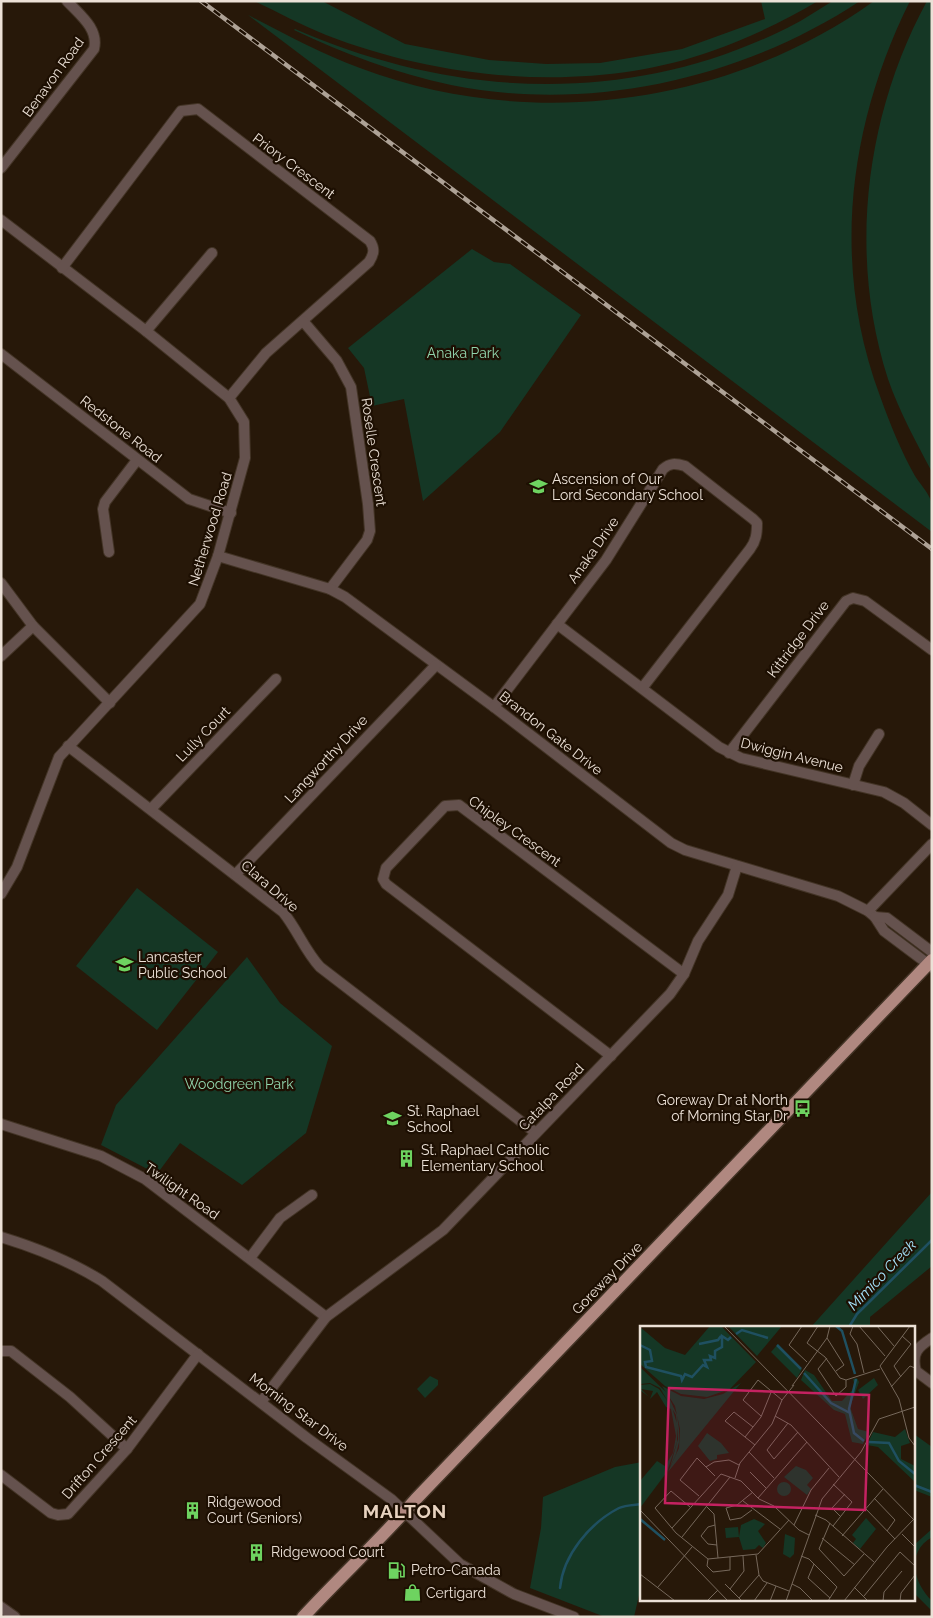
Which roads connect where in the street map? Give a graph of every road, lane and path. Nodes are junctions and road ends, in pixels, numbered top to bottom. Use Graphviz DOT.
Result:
graph roads {
  1 [pos="68,1"];
  2 [pos="1,168"];
  3 [pos="1,220"];
  4 [pos="212,253"];
  5 [pos="62,268"];
  6 [pos="303,321"];
  7 [pos="146,331"];
  8 [pos="1,354"];
  9 [pos="229,398"];
  10 [pos="137,460"];
  11 [pos="231,513"];
  12 [pos="109,552"];
  13 [pos="218,556"];
  14 [pos="1,584"];
  15 [pos="330,589"];
  16 [pos="557,624"];
  17 [pos="34,626"];
  18 [pos="932,650"];
  19 [pos="1,656"];
  20 [pos="436,665"];
  21 [pos="276,679"];
  22 [pos="643,687"];
  23 [pos="110,703"];
  24 [pos="494,706"];
  25 [pos="879,734"];
  26 [pos="68,746"];
  27 [pos="729,752"];
  28 [pos="853,785"];
  29 [pos="151,809"];
  30 [pos="932,825"];
  31 [pos="932,844"];
  32 [pos="737,866"];
  33 [pos="236,874"];
  34 [pos="1,894"];
  35 [pos="872,914"];
  36 [pos="931,961"];
  37 [pos="684,974"];
  38 [pos="611,1056"];
  39 [pos="1,1124"];
  40 [pos="536,1133"];
  41 [pos="312,1195"];
  42 [pos="1,1237"];
  43 [pos="250,1258"];
  44 [pos="326,1317"];
  45 [pos="932,1338"];
  46 [pos="1,1351"];
  47 [pos="916,1351"];
  48 [pos="198,1354"];
  49 [pos="916,1371"];
  50 [pos="932,1383"];
  51 [pos="261,1402"];
  52 [pos="127,1449"];
  53 [pos="1,1475"];
  54 [pos="405,1511"];
  55 [pos="1,1606"];
  56 [pos="15,1617"];
  57 [pos="303,1617"];
  58 [pos="574,1617"];
  1 -- 2 [label="street, Benavon Road"];
  3 -- 5 [label="street, Netherwood Road"];
  4 -- 7 [label="street"];
  5 -- 6 [label="street, Priory Crescent"];
  5 -- 7 [label="street, Netherwood Road"];
  6 -- 9 [label="street, Priory Crescent"];
  6 -- 15 [label="street, Roselle Crescent"];
  7 -- 9 [label="street, Netherwood Road"];
  8 -- 10 [label="street, Redstone Road"];
  9 -- 11 [label="street, Netherwood Road"];
  10 -- 11 [label="street, Redstone Road"];
  10 -- 12 [label="street"];
  11 -- 13 [label="street, Netherwood Road"];
  13 -- 15 [label="street, Brandon Gate Drive"];
  13 -- 23 [label="street, Netherwood Road"];
  14 -- 17 [label="street"];
  15 -- 20 [label="street, Brandon Gate Drive"];
  16 -- 22 [label="street, Dwiggin Avenue"];
  16 -- 22 [label="street, Anaka Drive"];
  16 -- 24 [label="street, Anaka Drive"];
  17 -- 19 [label="street"];
  17 -- 23 [label="street"];
  18 -- 27 [label="street, Kittridge Drive"];
  20 -- 24 [label="street, Brandon Gate Drive"];
  20 -- 33 [label="street, Langworthy Drive"];
  21 -- 29 [label="street, Lully Court"];
  22 -- 27 [label="street, Dwiggin Avenue"];
  23 -- 26 [label="street, Netherwood Road"];
  24 -- 32 [label="street, Brandon Gate Drive"];
  25 -- 28 [label="street"];
  26 -- 29 [label="street, Clara Drive"];
  26 -- 34 [label="street, Netherwood Road"];
  27 -- 28 [label="street, Dwiggin Avenue"];
  28 -- 30 [label="street, Dwiggin Avenue"];
  29 -- 33 [label="street, Clara Drive"];
  31 -- 35 [label="street"];
  32 -- 35 [label="street, Brandon Gate Drive"];
  32 -- 37 [label="street, Catalpa Road"];
  33 -- 40 [label="street, Clara Drive"];
  35 -- 36 [label="street, Brandon Gate Drive"];
  36 -- 54 [label="main road, Goreway Drive"];
  37 -- 38 [label="street, Catalpa Road"];
  37 -- 38 [label="street, Chipley Crescent"];
  38 -- 40 [label="street, Catalpa Road"];
  39 -- 43 [label="street, Twilight Road"];
  40 -- 44 [label="street, Catalpa Road"];
  41 -- 43 [label="street"];
  42 -- 48 [label="street, Morning Star Drive"];
  43 -- 44 [label="street, Twilight Road"];
  44 -- 51 [label="street, Catalpa Road"];
  45 -- 47 [label="street"];
  46 -- 52 [label="street"];
  48 -- 51 [label="street, Morning Star Drive"];
  48 -- 52 [label="street, Drifton Crescent"];
  49 -- 50 [label="street"];
  51 -- 54 [label="street, Morning Star Drive"];
  52 -- 53 [label="street, Drifton Crescent"];
  54 -- 57 [label="main road, Goreway Drive"];
  54 -- 58 [label="street, Morning Star Drive"];
  55 -- 56 [label="street"];
}
